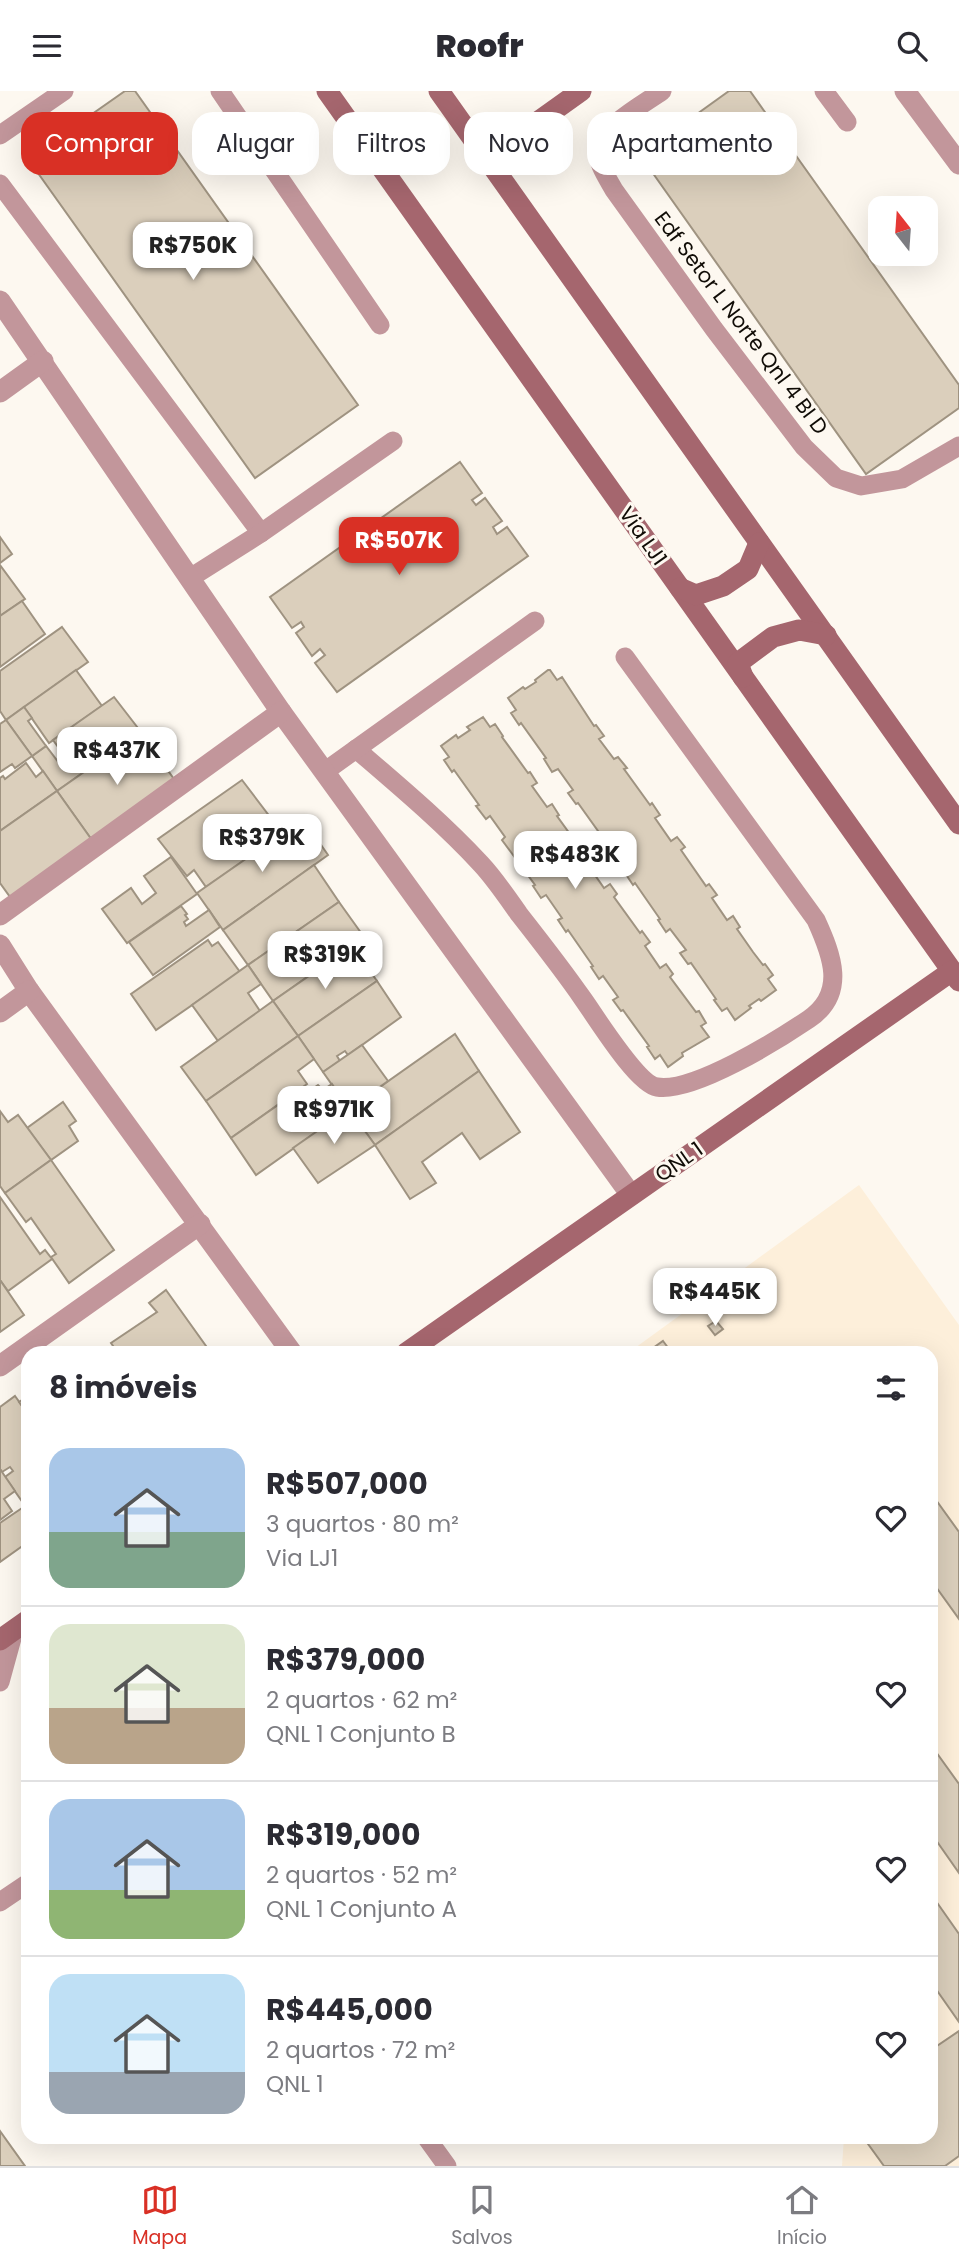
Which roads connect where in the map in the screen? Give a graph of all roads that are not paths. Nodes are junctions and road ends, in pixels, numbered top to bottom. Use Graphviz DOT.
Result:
graph roads {
  1 [pos="64,91"];
  2 [pos="219,91"];
  3 [pos="327,91"];
  4 [pos="439,91"];
  5 [pos="581,91"];
  6 [pos="662,91"];
  7 [pos="824,91"];
  8 [pos="905,91"];
  9 [pos="552,112"];
  10 [pos="847,122"];
  11 [pos="464,126"];
  12 [pos="0,135"];
  13 [pos="959,164"];
  14 [pos="499,175"];
  15 [pos="0,184"];
  16 [pos="0,301"];
  17 [pos="380,325"];
  18 [pos="43,361"];
  19 [pos="0,392"];
  20 [pos="393,441"];
  21 [pos="959,446"];
  22 [pos="261,533"];
  23 [pos="759,543"];
  24 [pos="190,578"];
  25 [pos="680,587"];
  26 [pos="534,621"];
  27 [pos="826,635"];
  28 [pos="625,657"];
  29 [pos="743,677"];
  30 [pos="281,712"];
  31 [pos="356,749"];
  32 [pos="324,772"];
  33 [pos="959,824"];
  34 [pos="0,915"];
  35 [pos="0,945"];
  36 [pos="956,976"];
  37 [pos="29,991"];
  38 [pos="0,1012"];
  39 [pos="631,1195"];
  40 [pos="200,1224"];
  41 [pos="28,1346"];
  42 [pos="287,1346"];
  43 [pos="416,1346"];
  44 [pos="21,1351"];
  45 [pos="0,1366"];
  46 [pos="14,1631"];
  47 [pos="0,1682"];
  48 [pos="21,1888"];
  49 [pos="0,1902"];
  50 [pos="431,2144"];
  51 [pos="447,2166"];
  1 -- 12 [label="lane"];
  2 -- 17 [label="lane"];
  3 -- 25 [label="main road, Via LJ1"];
  4 -- 11 [label="main road"];
  5 -- 9 [label="main road"];
  6 -- 21 [label="lane, Edf Setor L Norte Qnl 4 BI D"];
  7 -- 10 [label="lane"];
  8 -- 13 [label="street"];
  14 -- 23 [label="main road"];
  15 -- 22 [label="lane"];
  16 -- 18 [label="street"];
  18 -- 19 [label="street"];
  18 -- 24 [label="street"];
  20 -- 22 [label="lane"];
  22 -- 24 [label="lane"];
  23 -- 25 [label="main road"];
  23 -- 27 [label="main road"];
  24 -- 30 [label="street"];
  25 -- 29 [label="main road, Via LJ1"];
  26 -- 31 [label="lane"];
  27 -- 29 [label="main road"];
  27 -- 33 [label="main road"];
  28 -- 31 [label="lane"];
  29 -- 36 [label="main road, Via LJ1"];
  30 -- 32 [label="street"];
  30 -- 34 [label="street"];
  31 -- 32 [label="lane"];
  32 -- 39 [label="street"];
  35 -- 37 [label="street"];
  36 -- 39 [label="main road, QNL 1"];
  37 -- 38 [label="street"];
  37 -- 40 [label="street"];
  39 -- 43 [label="main road, QNL 1"];
  40 -- 41 [label="street"];
  40 -- 42 [label="street"];
  44 -- 45 [label="street"];
  46 -- 47 [label="lane"];
  48 -- 49 [label="lane"];
  50 -- 51 [label="lane"];
}
